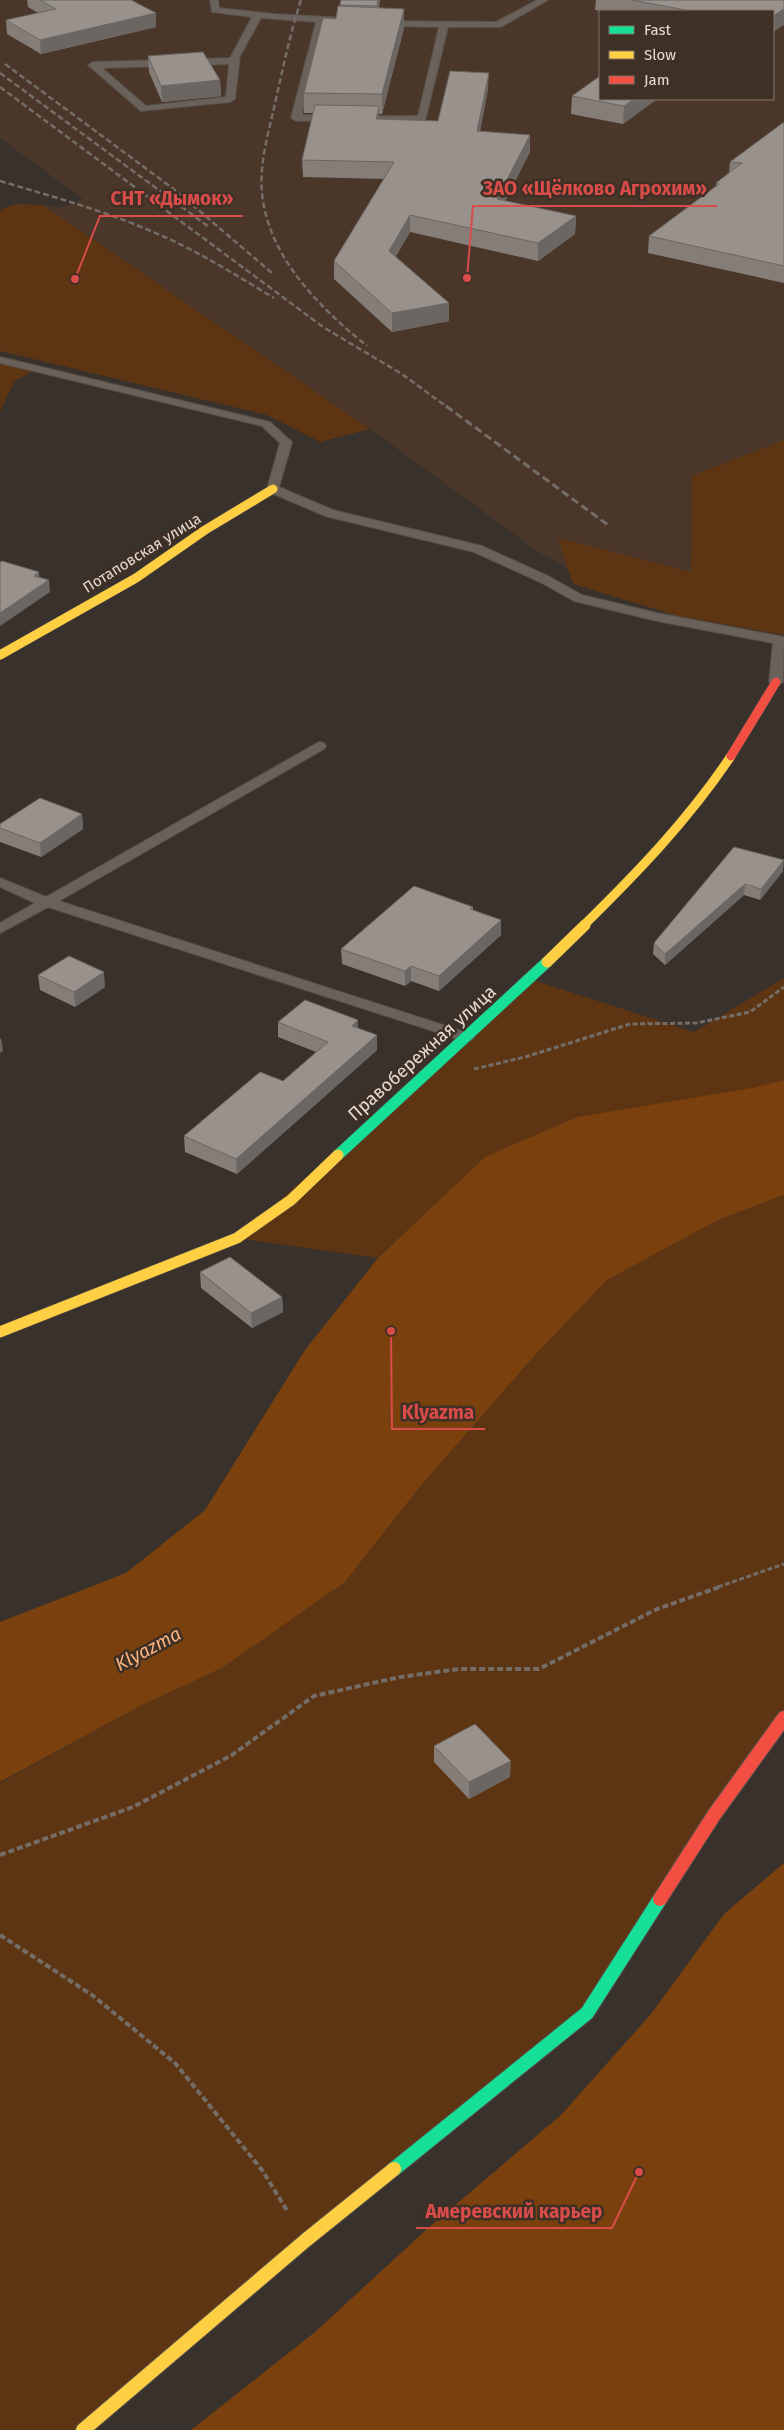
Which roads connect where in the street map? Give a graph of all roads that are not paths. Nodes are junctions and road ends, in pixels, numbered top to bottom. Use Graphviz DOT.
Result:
graph roads {
  1 [pos="214,0"];
  2 [pos="544,0"];
  3 [pos="258,15"];
  4 [pos="321,19"];
  5 [pos="349,21"];
  6 [pos="377,22"];
  7 [pos="444,25"];
  8 [pos="234,61"];
  9 [pos="0,360"];
  10 [pos="273,489"];
  11 [pos="0,654"];
  12 [pos="776,682"];
  13 [pos="319,746"];
  14 [pos="0,882"];
  15 [pos="46,902"];
  16 [pos="0,929"];
  17 [pos="466,1037"];
  18 [pos="0,1332"];
  19 [pos="784,1718"];
  20 [pos="84,2430"];
  1 -- 3 [label="lane"];
  2 -- 7 [label="lane"];
  3 -- 4 [label="lane"];
  3 -- 8 [label="lane"];
  4 -- 5 [label="lane"];
  4 -- 7 [label="lane"];
  6 -- 7 [label="lane"];
  8 -- 8 [label="lane"];
  9 -- 10 [label="lane"];
  10 -- 11 [label="street, Потаповская улица"];
  10 -- 12 [label="lane"];
  12 -- 17 [label="street, Правобережная улица"];
  13 -- 15 [label="lane"];
  14 -- 15 [label="lane"];
  15 -- 16 [label="lane"];
  15 -- 17 [label="lane"];
  17 -- 18 [label="street, Правобережная улица"];
  19 -- 20 [label="street"];
}
